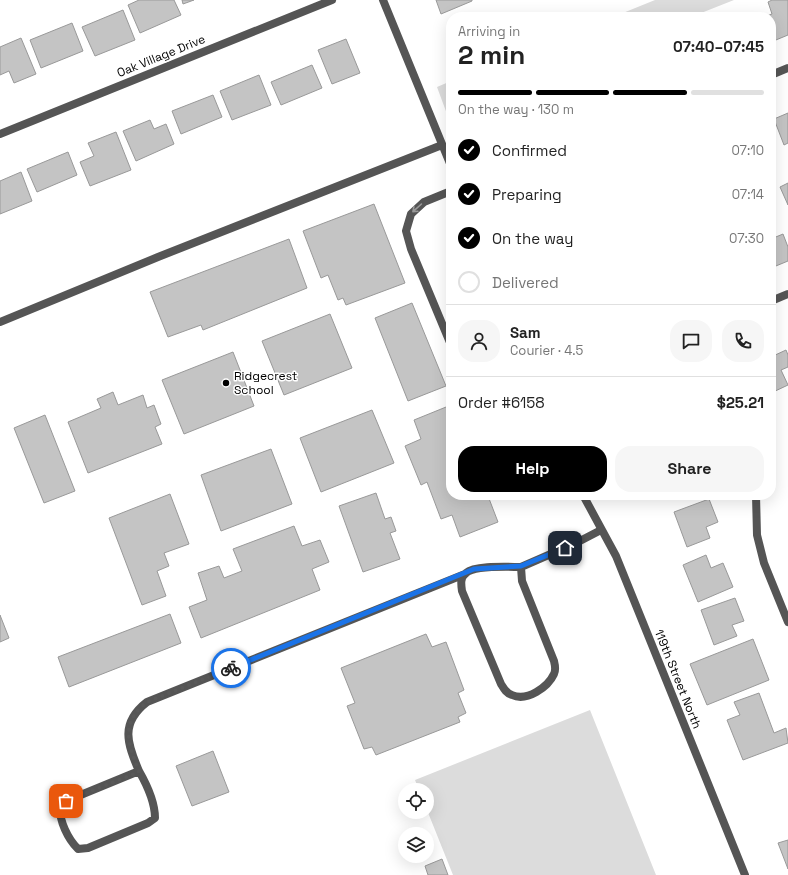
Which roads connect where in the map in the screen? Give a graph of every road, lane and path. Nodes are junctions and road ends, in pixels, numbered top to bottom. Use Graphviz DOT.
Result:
graph roads {
  1 [pos="332,0"];
  2 [pos="383,0"];
  3 [pos="788,68"];
  4 [pos="776,73"];
  5 [pos="0,134"];
  6 [pos="442,145"];
  7 [pos="446,154"];
  8 [pos="446,193"];
  9 [pos="788,294"];
  10 [pos="776,299"];
  11 [pos="0,322"];
  12 [pos="446,333"];
  13 [pos="586,500"];
  14 [pos="756,500"];
  15 [pos="601,530"];
  16 [pos="521,566"];
  17 [pos="465,574"];
  18 [pos="788,622"];
  19 [pos="139,772"];
  20 [pos="745,875"];
  1 -- 5 [label="street, Oak Village Drive"];
  2 -- 6 [label="street"];
  3 -- 4 [label="street"];
  6 -- 7 [label="street"];
  6 -- 11 [label="street"];
  8 -- 12 [label="street, one-way"];
  9 -- 10 [label="street"];
  13 -- 15 [label="street, 119th Street North"];
  14 -- 18 [label="street"];
  15 -- 16 [label="street"];
  15 -- 20 [label="street, 119th Street North"];
  16 -- 17 [label="street"];
  16 -- 17 [label="street"];
  17 -- 19 [label="street"];
  19 -- 19 [label="street"];
}
